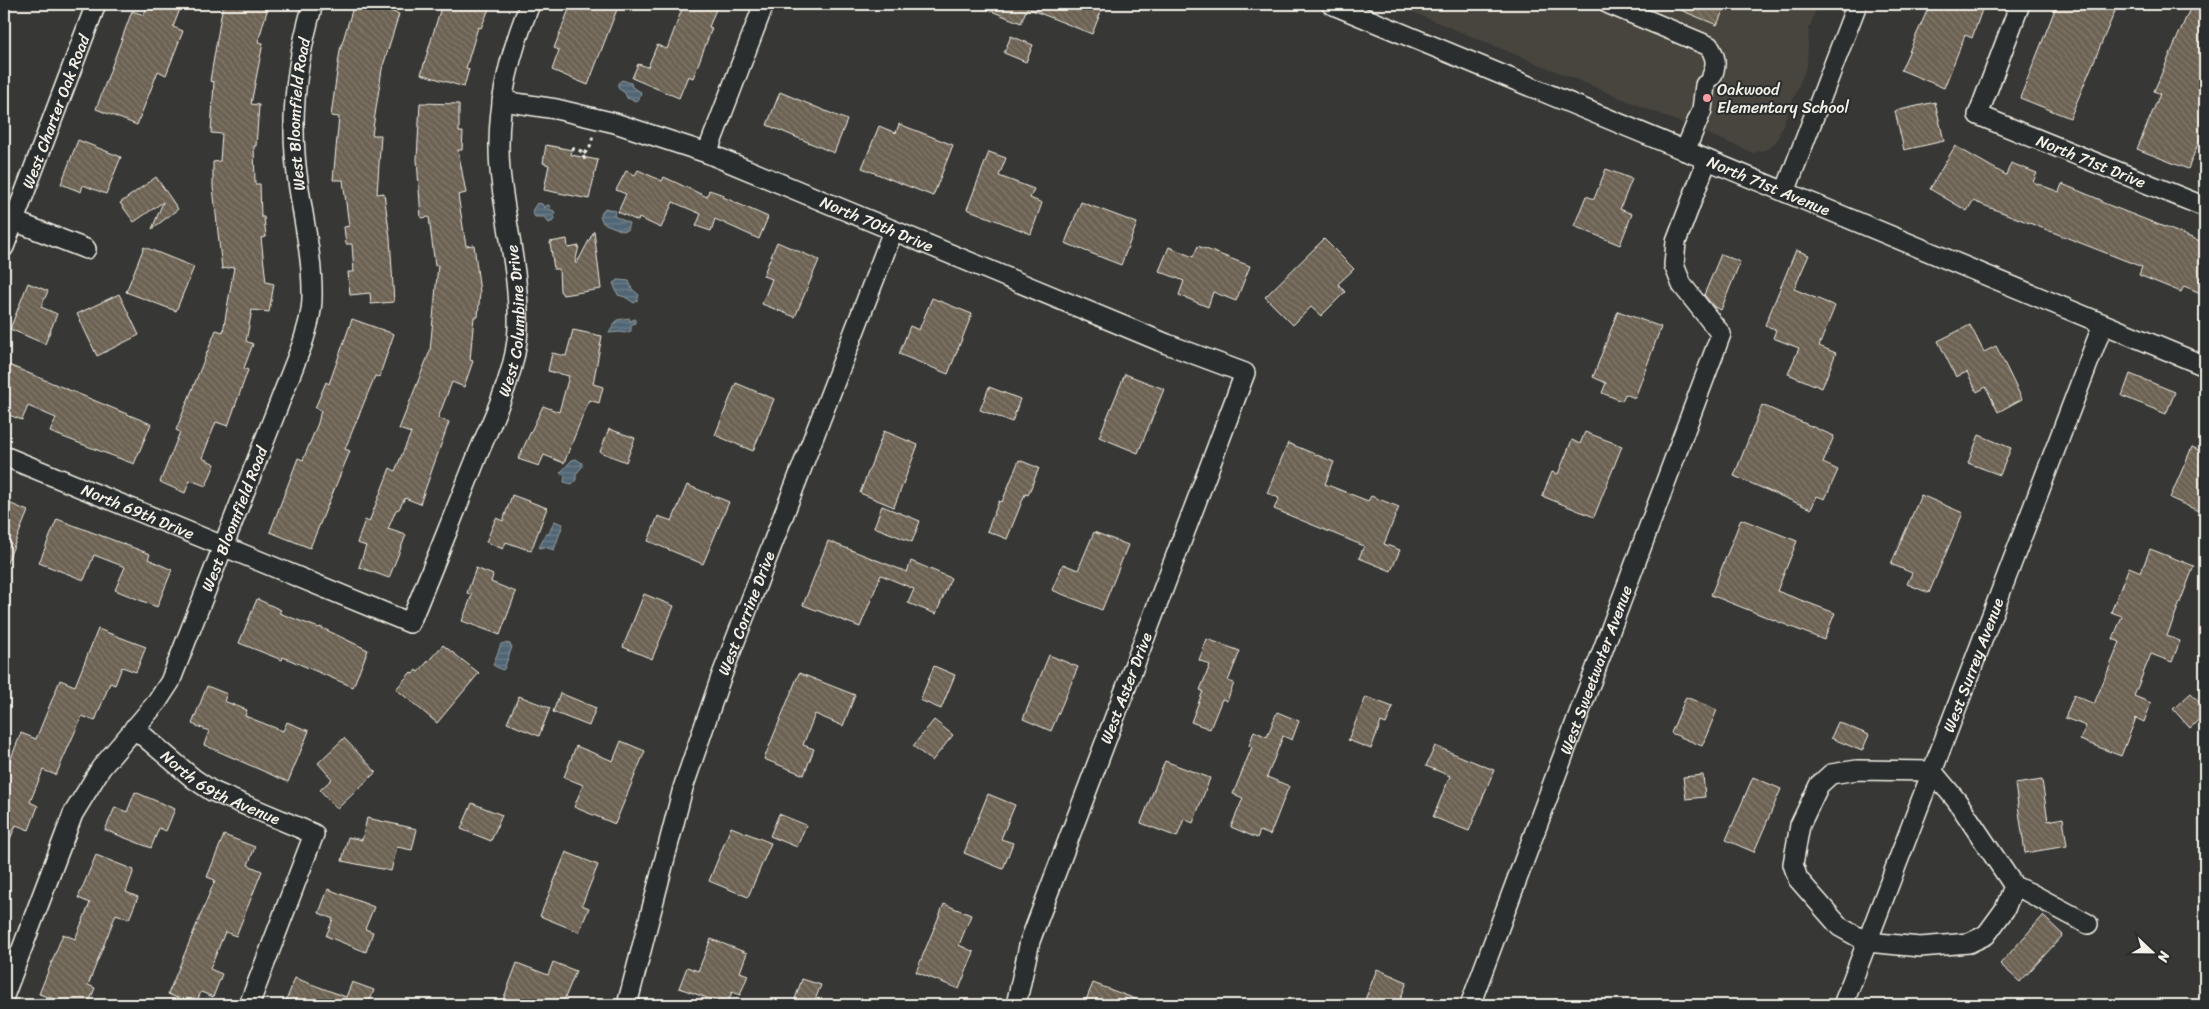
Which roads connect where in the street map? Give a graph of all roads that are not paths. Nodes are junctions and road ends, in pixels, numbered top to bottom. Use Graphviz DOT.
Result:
graph roads {
  1 [pos="96,4"];
  2 [pos="313,4"];
  3 [pos="530,4"];
  4 [pos="764,4"];
  5 [pos="1331,4"];
  6 [pos="1609,4"];
  7 [pos="1857,4"];
  8 [pos="2020,4"];
  9 [pos="502,101"];
  10 [pos="1685,151"];
  11 [pos="707,153"];
  12 [pos="1707,160"];
  13 [pos="1785,192"];
  14 [pos="2205,207"];
  15 [pos="14,221"];
  16 [pos="893,231"];
  17 [pos="4,247"];
  18 [pos="86,249"];
  19 [pos="2103,324"];
  20 [pos="2205,366"];
  21 [pos="1244,373"];
  22 [pos="4,456"];
  23 [pos="224,545"];
  24 [pos="410,623"];
  25 [pos="134,728"];
  26 [pos="1932,771"];
  27 [pos="2014,886"];
  28 [pos="2088,924"];
  29 [pos="1867,942"];
  30 [pos="4,996"];
  31 [pos="249,1005"];
  32 [pos="627,1005"];
  33 [pos="1016,1005"];
  34 [pos="1470,1005"];
  35 [pos="1843,1005"];
  1 -- 15 [label="street, West Charter Oak Road"];
  2 -- 23 [label="street, West Bloomfield Road"];
  3 -- 9 [label="street, West Columbine Drive"];
  4 -- 11 [label="street"];
  5 -- 10 [label="street, North 71st Avenue"];
  6 -- 10 [label="street"];
  7 -- 13 [label="street"];
  8 -- 14 [label="street, North 71st Drive"];
  9 -- 11 [label="street, North 70th Drive"];
  9 -- 24 [label="street, West Columbine Drive"];
  10 -- 12 [label="street, North 71st Avenue"];
  11 -- 16 [label="street, North 70th Drive"];
  12 -- 13 [label="street, North 71st Avenue"];
  12 -- 34 [label="street, West Sweetwater Avenue"];
  13 -- 19 [label="street, North 71st Avenue"];
  15 -- 17 [label="street, West Charter Oak Road"];
  15 -- 18 [label="street"];
  16 -- 21 [label="street, North 70th Drive"];
  16 -- 32 [label="street, West Corrine Drive"];
  19 -- 20 [label="street, North 71st Avenue"];
  19 -- 26 [label="street, West Surrey Avenue"];
  21 -- 33 [label="street, West Aster Drive"];
  22 -- 23 [label="street, North 69th Drive"];
  23 -- 24 [label="street, North 69th Drive"];
  23 -- 25 [label="street, West Bloomfield Road"];
  25 -- 30 [label="street, West Bloomfield Road"];
  25 -- 31 [label="street, North 69th Avenue"];
  26 -- 27 [label="street"];
  26 -- 29 [label="street, West Surrey Avenue"];
  26 -- 29 [label="street"];
  27 -- 28 [label="street"];
  27 -- 29 [label="street"];
  29 -- 35 [label="street, West Surrey Avenue"];
}
